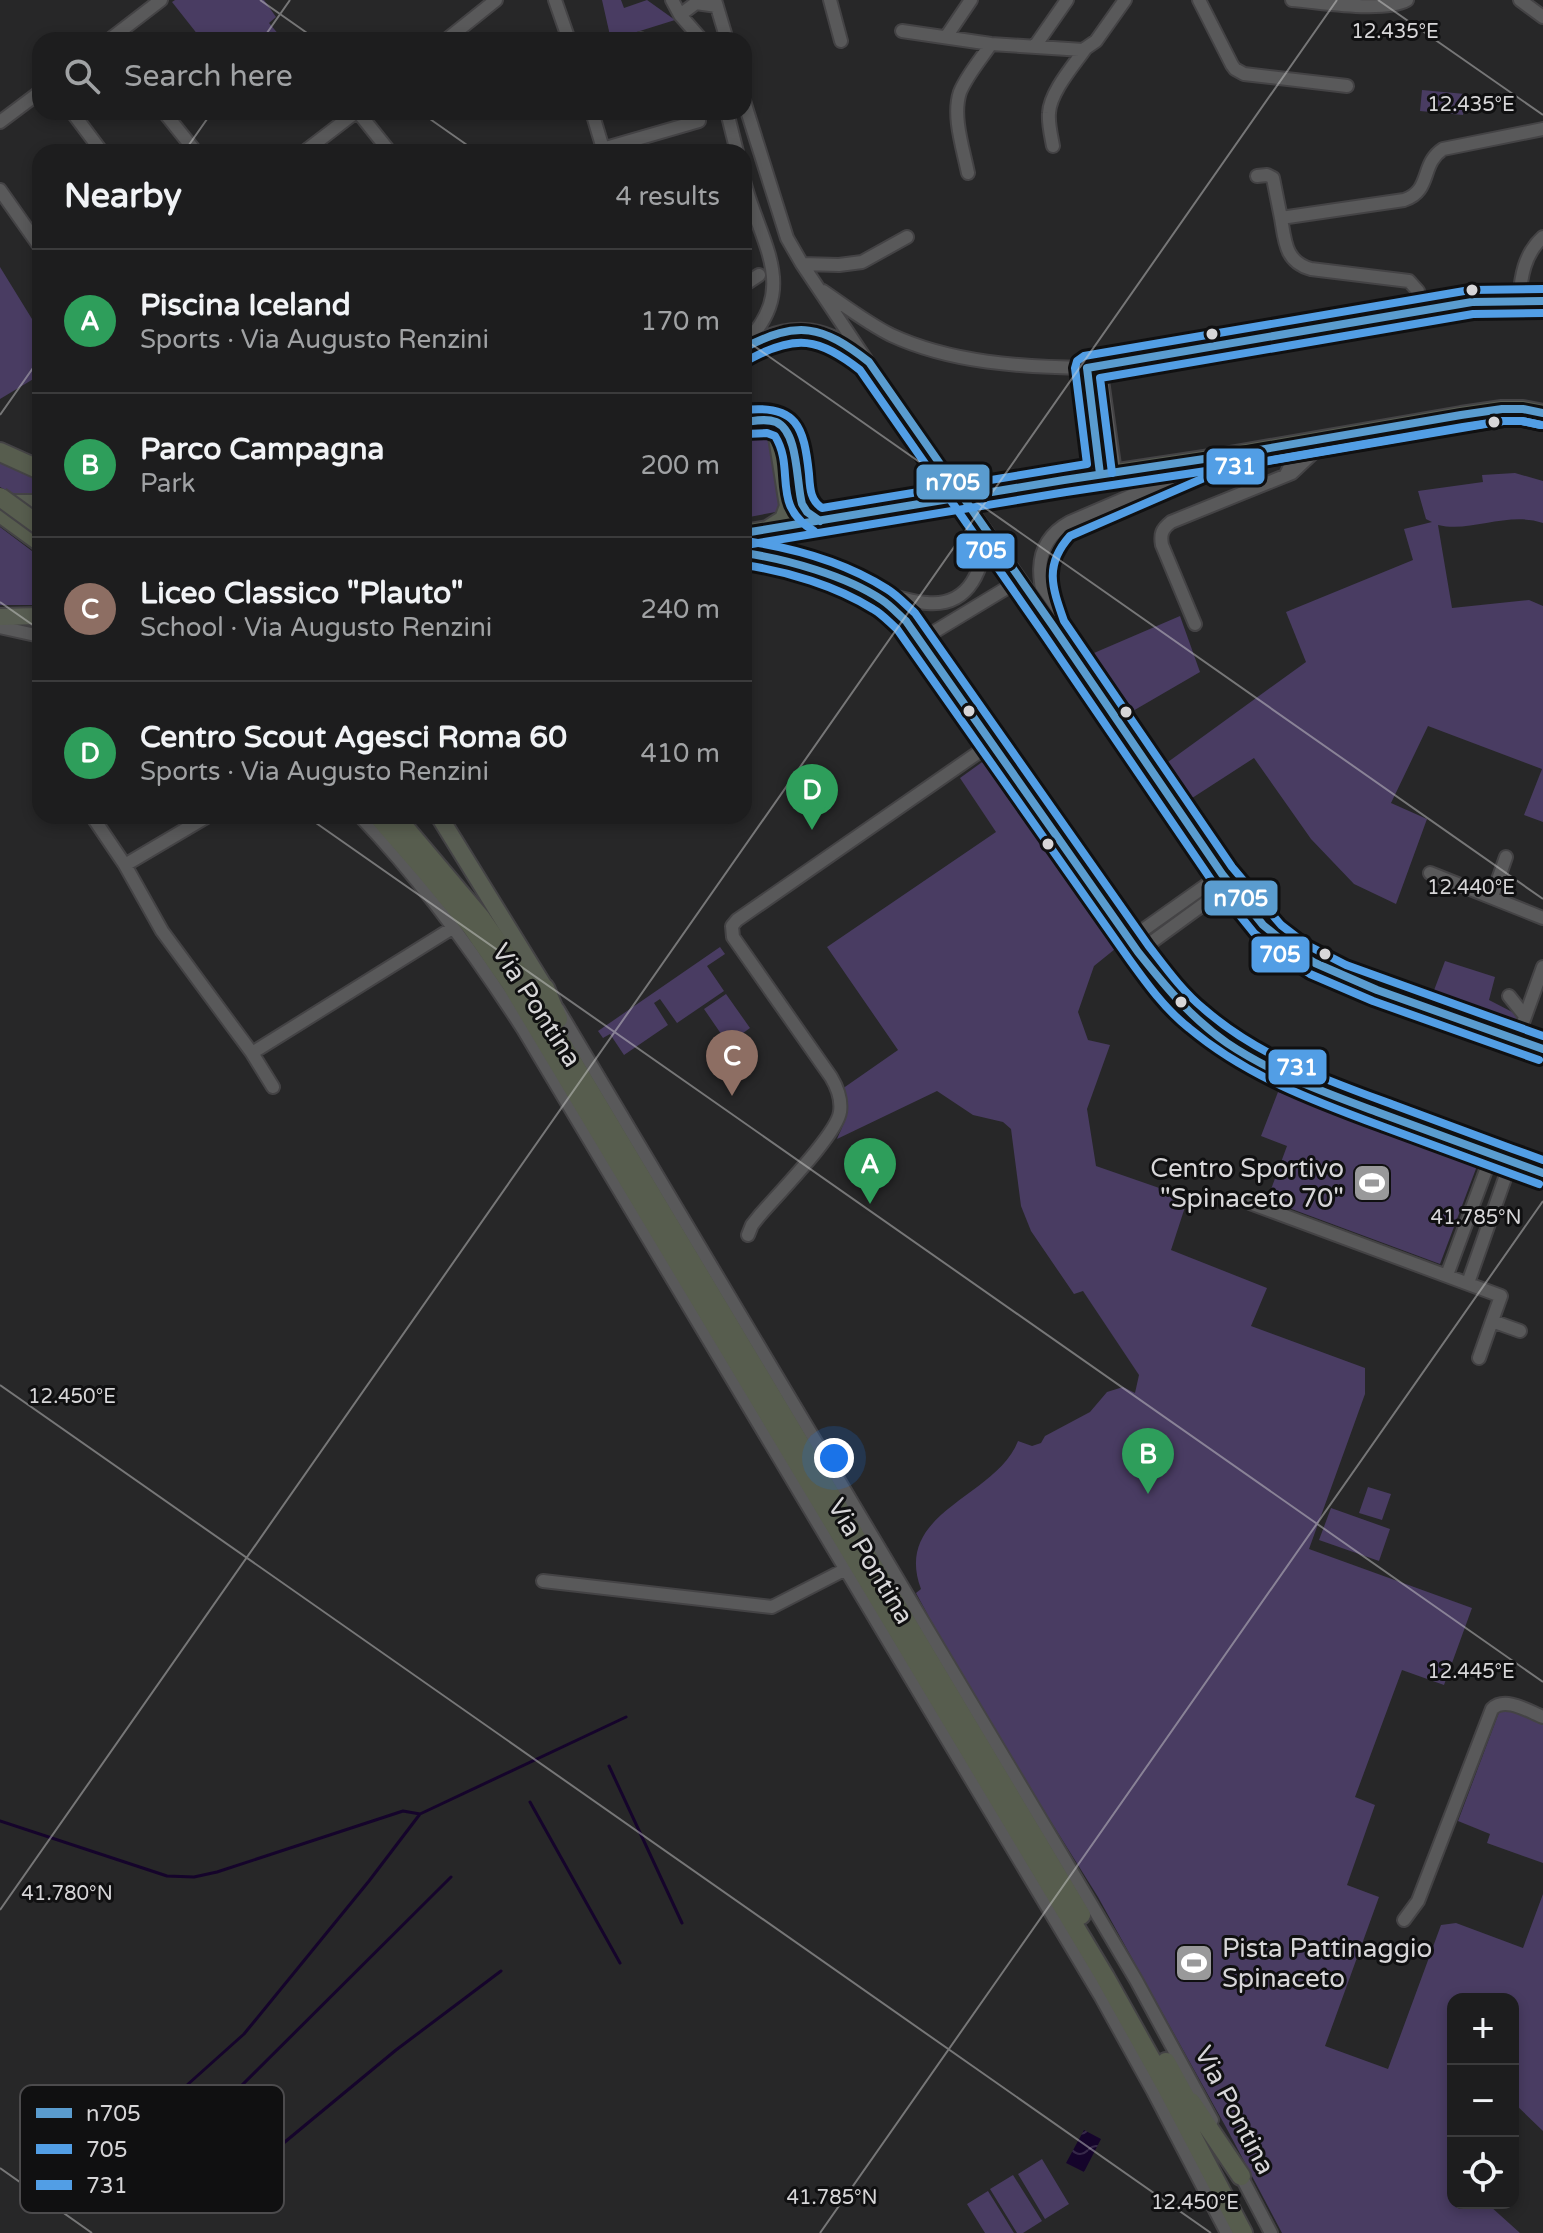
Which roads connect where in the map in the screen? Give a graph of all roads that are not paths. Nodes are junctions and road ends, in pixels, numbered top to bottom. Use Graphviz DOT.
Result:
graph roads {
  1 [pos="161,0"];
  2 [pos="496,0"];
  3 [pos="555,0"];
  4 [pos="672,0"];
  5 [pos="830,0"];
  6 [pos="971,0"];
  7 [pos="1067,0"];
  8 [pos="1125,0"];
  9 [pos="1199,0"];
  10 [pos="1292,0"];
  11 [pos="1407,0"];
  12 [pos="1520,0"];
  13 [pos="716,3"];
  14 [pos="680,15"];
  15 [pos="1543,17"];
  16 [pos="902,31"];
  17 [pos="119,32"];
  18 [pos="456,32"];
  19 [pos="566,32"];
  20 [pos="695,32"];
  21 [pos="725,32"];
  22 [pos="946,37"];
  23 [pos="841,41"];
  24 [pos="991,44"];
  25 [pos="1035,46"];
  26 [pos="1085,49"];
  27 [pos="1347,86"];
  28 [pos="32,98"];
  29 [pos="78,120"];
  30 [pos="170,120"];
  31 [pos="346,120"];
  32 [pos="364,120"];
  33 [pos="594,120"];
  34 [pos="729,120"];
  35 [pos="750,120"];
  36 [pos="699,121"];
  37 [pos="0,122"];
  38 [pos="1543,129"];
  39 [pos="96,144"];
  40 [pos="190,144"];
  41 [pos="315,144"];
  42 [pos="383,144"];
  43 [pos="599,144"];
  44 [pos="623,144"];
  45 [pos="735,144"];
  46 [pos="1053,146"];
  47 [pos="968,173"];
  48 [pos="1257,176"];
  49 [pos="0,190"];
  50 [pos="752,206"];
  51 [pos="1281,218"];
  52 [pos="32,236"];
  53 [pos="907,237"];
  54 [pos="1543,237"];
  55 [pos="802,264"];
  56 [pos="759,275"];
  57 [pos="752,280"];
  58 [pos="817,286"];
  59 [pos="1519,300"];
  60 [pos="1543,301"];
  61 [pos="1420,312"];
  62 [pos="752,336"];
  63 [pos="752,343"];
  64 [pos="869,362"];
  65 [pos="1093,367"];
  66 [pos="1543,413"];
  67 [pos="768,421"];
  68 [pos="752,422"];
  69 [pos="1329,438"];
  70 [pos="1278,446"];
  71 [pos="0,452"];
  72 [pos="1224,456"];
  73 [pos="32,466"];
  74 [pos="1108,473"];
  75 [pos="1285,476"];
  76 [pos="32,504"];
  77 [pos="2,508"];
  78 [pos="820,521"];
  79 [pos="32,522"];
  80 [pos="763,531"];
  81 [pos="986,531"];
  82 [pos="752,532"];
  83 [pos="32,535"];
  84 [pos="752,555"];
  85 [pos="1020,580"];
  86 [pos="857,586"];
  87 [pos="32,616"];
  88 [pos="0,617"];
  89 [pos="1195,624"];
  90 [pos="1053,626"];
  91 [pos="0,627"];
  92 [pos="32,634"];
  93 [pos="919,641"];
  94 [pos="992,743"];
  95 [pos="97,824"];
  96 [pos="194,824"];
  97 [pos="367,824"];
  98 [pos="385,824"];
  99 [pos="402,824"];
  100 [pos="444,824"];
  101 [pos="1506,857"];
  102 [pos="125,865"];
  103 [pos="1430,873"];
  104 [pos="1226,880"];
  105 [pos="1492,897"];
  106 [pos="1540,916"];
  107 [pos="454,927"];
  108 [pos="1531,929"];
  109 [pos="1129,940"];
  110 [pos="1138,952"];
  111 [pos="1543,967"];
  112 [pos="545,988"];
  113 [pos="1509,996"];
  114 [pos="1525,1016"];
  115 [pos="1517,1039"];
  116 [pos="1543,1049"];
  117 [pos="252,1053"];
  118 [pos="575,1076"];
  119 [pos="273,1087"];
  120 [pos="1492,1154"];
  121 [pos="1511,1161"];
  122 [pos="1543,1173"];
  123 [pos="1250,1203"];
  124 [pos="748,1235"];
  125 [pos="1447,1275"];
  126 [pos="1468,1283"];
  127 [pos="1492,1321"];
  128 [pos="1520,1331"];
  129 [pos="1479,1358"];
  130 [pos="846,1569"];
  131 [pos="543,1581"];
  132 [pos="1543,1717"];
  133 [pos="1404,1920"];
  134 [pos="1180,2086"];
  135 [pos="1241,2176"];
  136 [pos="1227,2233"];
  137 [pos="1243,2233"];
  138 [pos="1256,2233"];
  139 [pos="1271,2233"];
  1 -- 17 [label="street"];
  2 -- 18 [label="street"];
  3 -- 19 [label="street"];
  4 -- 14 [label="street"];
  5 -- 23 [label="street"];
  6 -- 22 [label="street"];
  7 -- 25 [label="street"];
  8 -- 26 [label="street"];
  9 -- 27 [label="street"];
  10 -- 11 [label="street"];
  12 -- 15 [label="street"];
  13 -- 14 [label="street"];
  13 -- 21 [label="street"];
  14 -- 20 [label="street"];
  16 -- 22 [label="street"];
  22 -- 24 [label="street"];
  24 -- 25 [label="street"];
  24 -- 47 [label="street"];
  25 -- 26 [label="street"];
  26 -- 46 [label="street"];
  28 -- 37 [label="street"];
  29 -- 39 [label="street"];
  30 -- 40 [label="street"];
  31 -- 41 [label="street"];
  32 -- 42 [label="street"];
  33 -- 43 [label="street"];
  34 -- 45 [label="street"];
  35 -- 55 [label="street"];
  36 -- 44 [label="street"];
  38 -- 51 [label="street"];
  48 -- 51 [label="street"];
  49 -- 52 [label="street"];
  50 -- 62 [label="street"];
  51 -- 61 [label="street"];
  53 -- 55 [label="street"];
  54 -- 59 [label="street"];
  55 -- 58 [label="street"];
  56 -- 57 [label="street"];
  58 -- 64 [label="street"];
  58 -- 65 [label="street"];
  59 -- 60 [label="main road"];
  59 -- 61 [label="main road"];
  61 -- 65 [label="main road"];
  63 -- 64 [label="street"];
  64 -- 81 [label="street, bridge"];
  65 -- 74 [label="main road"];
  66 -- 69 [label="main road"];
  67 -- 68 [label="main road"];
  67 -- 78 [label="main road"];
  67 -- 80 [label="main road"];
  69 -- 70 [label="main road"];
  69 -- 75 [label="street"];
  70 -- 72 [label="main road"];
  70 -- 75 [label="street"];
  71 -- 73 [label="highway"];
  72 -- 74 [label="main road"];
  72 -- 90 [label="street"];
  74 -- 78 [label="main road"];
  75 -- 89 [label="street"];
  76 -- 77 [label="main road"];
  77 -- 79 [label="highway, bridge"];
  77 -- 83 [label="highway"];
  78 -- 80 [label="main road"];
  80 -- 82 [label="main road"];
  81 -- 85 [label="street, bridge"];
  81 -- 86 [label="street"];
  84 -- 86 [label="street"];
  85 -- 90 [label="street, bridge"];
  85 -- 93 [label="street"];
  86 -- 93 [label="street"];
  87 -- 88 [label="main road"];
  90 -- 104 [label="street"];
  91 -- 92 [label="street"];
  93 -- 94 [label="street"];
  94 -- 109 [label="street"];
  94 -- 124 [label="street"];
  95 -- 102 [label="street"];
  96 -- 102 [label="street"];
  97 -- 107 [label="street, Via Pontina"];
  98 -- 118 [label="highway"];
  99 -- 118 [label="highway"];
  100 -- 112 [label="main road, Via Pontina"];
  101 -- 105 [label="street"];
  102 -- 117 [label="street"];
  103 -- 105 [label="street"];
  104 -- 109 [label="street"];
  104 -- 110 [label="street"];
  104 -- 115 [label="street"];
  105 -- 106 [label="street"];
  106 -- 108 [label="street"];
  107 -- 117 [label="street"];
  107 -- 130 [label="street, Via Pontina"];
  109 -- 110 [label="street"];
  110 -- 120 [label="street"];
  111 -- 114 [label="street"];
  112 -- 118 [label="highway"];
  112 -- 135 [label="street, Via Pontina"];
  113 -- 114 [label="street"];
  114 -- 115 [label="street"];
  115 -- 116 [label="street"];
  117 -- 119 [label="street"];
  118 -- 134 [label="highway, Via Pontina"];
  118 -- 137 [label="highway, Via Pontina"];
  120 -- 121 [label="street"];
  120 -- 125 [label="street"];
  121 -- 122 [label="street"];
  121 -- 126 [label="street"];
  123 -- 125 [label="street"];
  125 -- 126 [label="street"];
  126 -- 127 [label="street"];
  127 -- 128 [label="street"];
  127 -- 129 [label="street"];
  130 -- 131 [label="street"];
  130 -- 136 [label="street, Via Pontina"];
  132 -- 133 [label="street"];
  134 -- 135 [label="highway"];
  134 -- 138 [label="highway, Via Pontina"];
  135 -- 139 [label="street, Via Pontina"];
}
